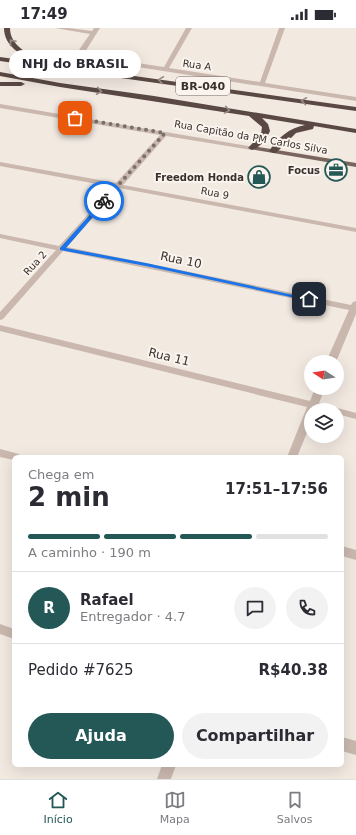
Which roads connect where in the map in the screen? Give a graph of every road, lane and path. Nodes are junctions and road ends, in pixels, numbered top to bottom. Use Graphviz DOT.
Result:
graph roads {
  1 [pos="7,28"];
  2 [pos="58,28"];
  3 [pos="97,28"];
  4 [pos="189,28"];
  5 [pos="282,28"];
  6 [pos="93,34"];
  7 [pos="0,54"];
  8 [pos="0,59"];
  9 [pos="48,65"];
  10 [pos="165,70"];
  11 [pos="0,74"];
  12 [pos="0,78"];
  13 [pos="0,84"];
  14 [pos="262,84"];
  15 [pos="59,85"];
  16 [pos="356,99"];
  17 [pos="0,106"];
  18 [pos="356,108"];
  19 [pos="250,114"];
  20 [pos="326,126"];
  21 [pos="356,131"];
  22 [pos="165,133"];
  23 [pos="252,148"];
  24 [pos="273,151"];
  25 [pos="0,164"];
  26 [pos="356,165"];
  27 [pos="118,185"];
  28 [pos="356,230"];
  29 [pos="0,236"];
  30 [pos="62,249"];
  31 [pos="355,307"];
  32 [pos="0,317"];
  33 [pos="0,328"];
  34 [pos="334,355"];
  35 [pos="304,407"];
  36 [pos="344,413"];
  37 [pos="356,416"];
  38 [pos="304,428"];
  39 [pos="0,453"];
  40 [pos="293,455"];
  41 [pos="12,456"];
  42 [pos="344,551"];
  43 [pos="356,554"];
  44 [pos="0,629"];
  45 [pos="12,633"];
  46 [pos="344,745"];
  47 [pos="356,748"];
  48 [pos="168,767"];
  49 [pos="164,779"];
  9 -- 1 [label="highway, one-way"];
  2 -- 6 [label="street"];
  3 -- 6 [label="street"];
  4 -- 10 [label="street"];
  5 -- 14 [label="street"];
  6 -- 10 [label="street, Rua A"];
  7 -- 9 [label="highway"];
  8 -- 9 [label="highway, BR-040"];
  18 -- 9 [label="highway, BR-040, one-way"];
  10 -- 14 [label="street, Rua A"];
  11 -- 15 [label="highway, BR-040"];
  12 -- 15 [label="highway"];
  13 -- 15 [label="highway"];
  14 -- 16 [label="street, Rua A"];
  15 -- 19 [label="highway, BR-040, one-way"];
  17 -- 22 [label="street, Rua Capitão da PM Carlos Silva"];
  19 -- 20 [label="highway, BR-040"];
  19 -- 23 [label="highway"];
  20 -- 21 [label="highway, BR-040"];
  20 -- 24 [label="highway"];
  22 -- 23 [label="street, Rua Capitão da PM Carlos Silva"];
  22 -- 27 [label="street, Rua 2"];
  23 -- 24 [label="main road, Rua Capitão da PM Carlos Silva"];
  24 -- 26 [label="main road, Rua Capitão da PM Carlos Silva"];
  25 -- 27 [label="street, Rua 9"];
  27 -- 28 [label="street, Rua 9"];
  27 -- 30 [label="street, Rua 2"];
  29 -- 30 [label="street, Rua 10"];
  30 -- 31 [label="street, Rua 10"];
  30 -- 32 [label="street, Rua 2"];
  31 -- 34 [label="street"];
  33 -- 35 [label="street, Rua 11"];
  36 -- 37 [label="street"];
  38 -- 40 [label="street"];
  39 -- 41 [label="street"];
  42 -- 43 [label="street"];
  44 -- 45 [label="street"];
  46 -- 47 [label="street"];
  48 -- 49 [label="street"];
}
